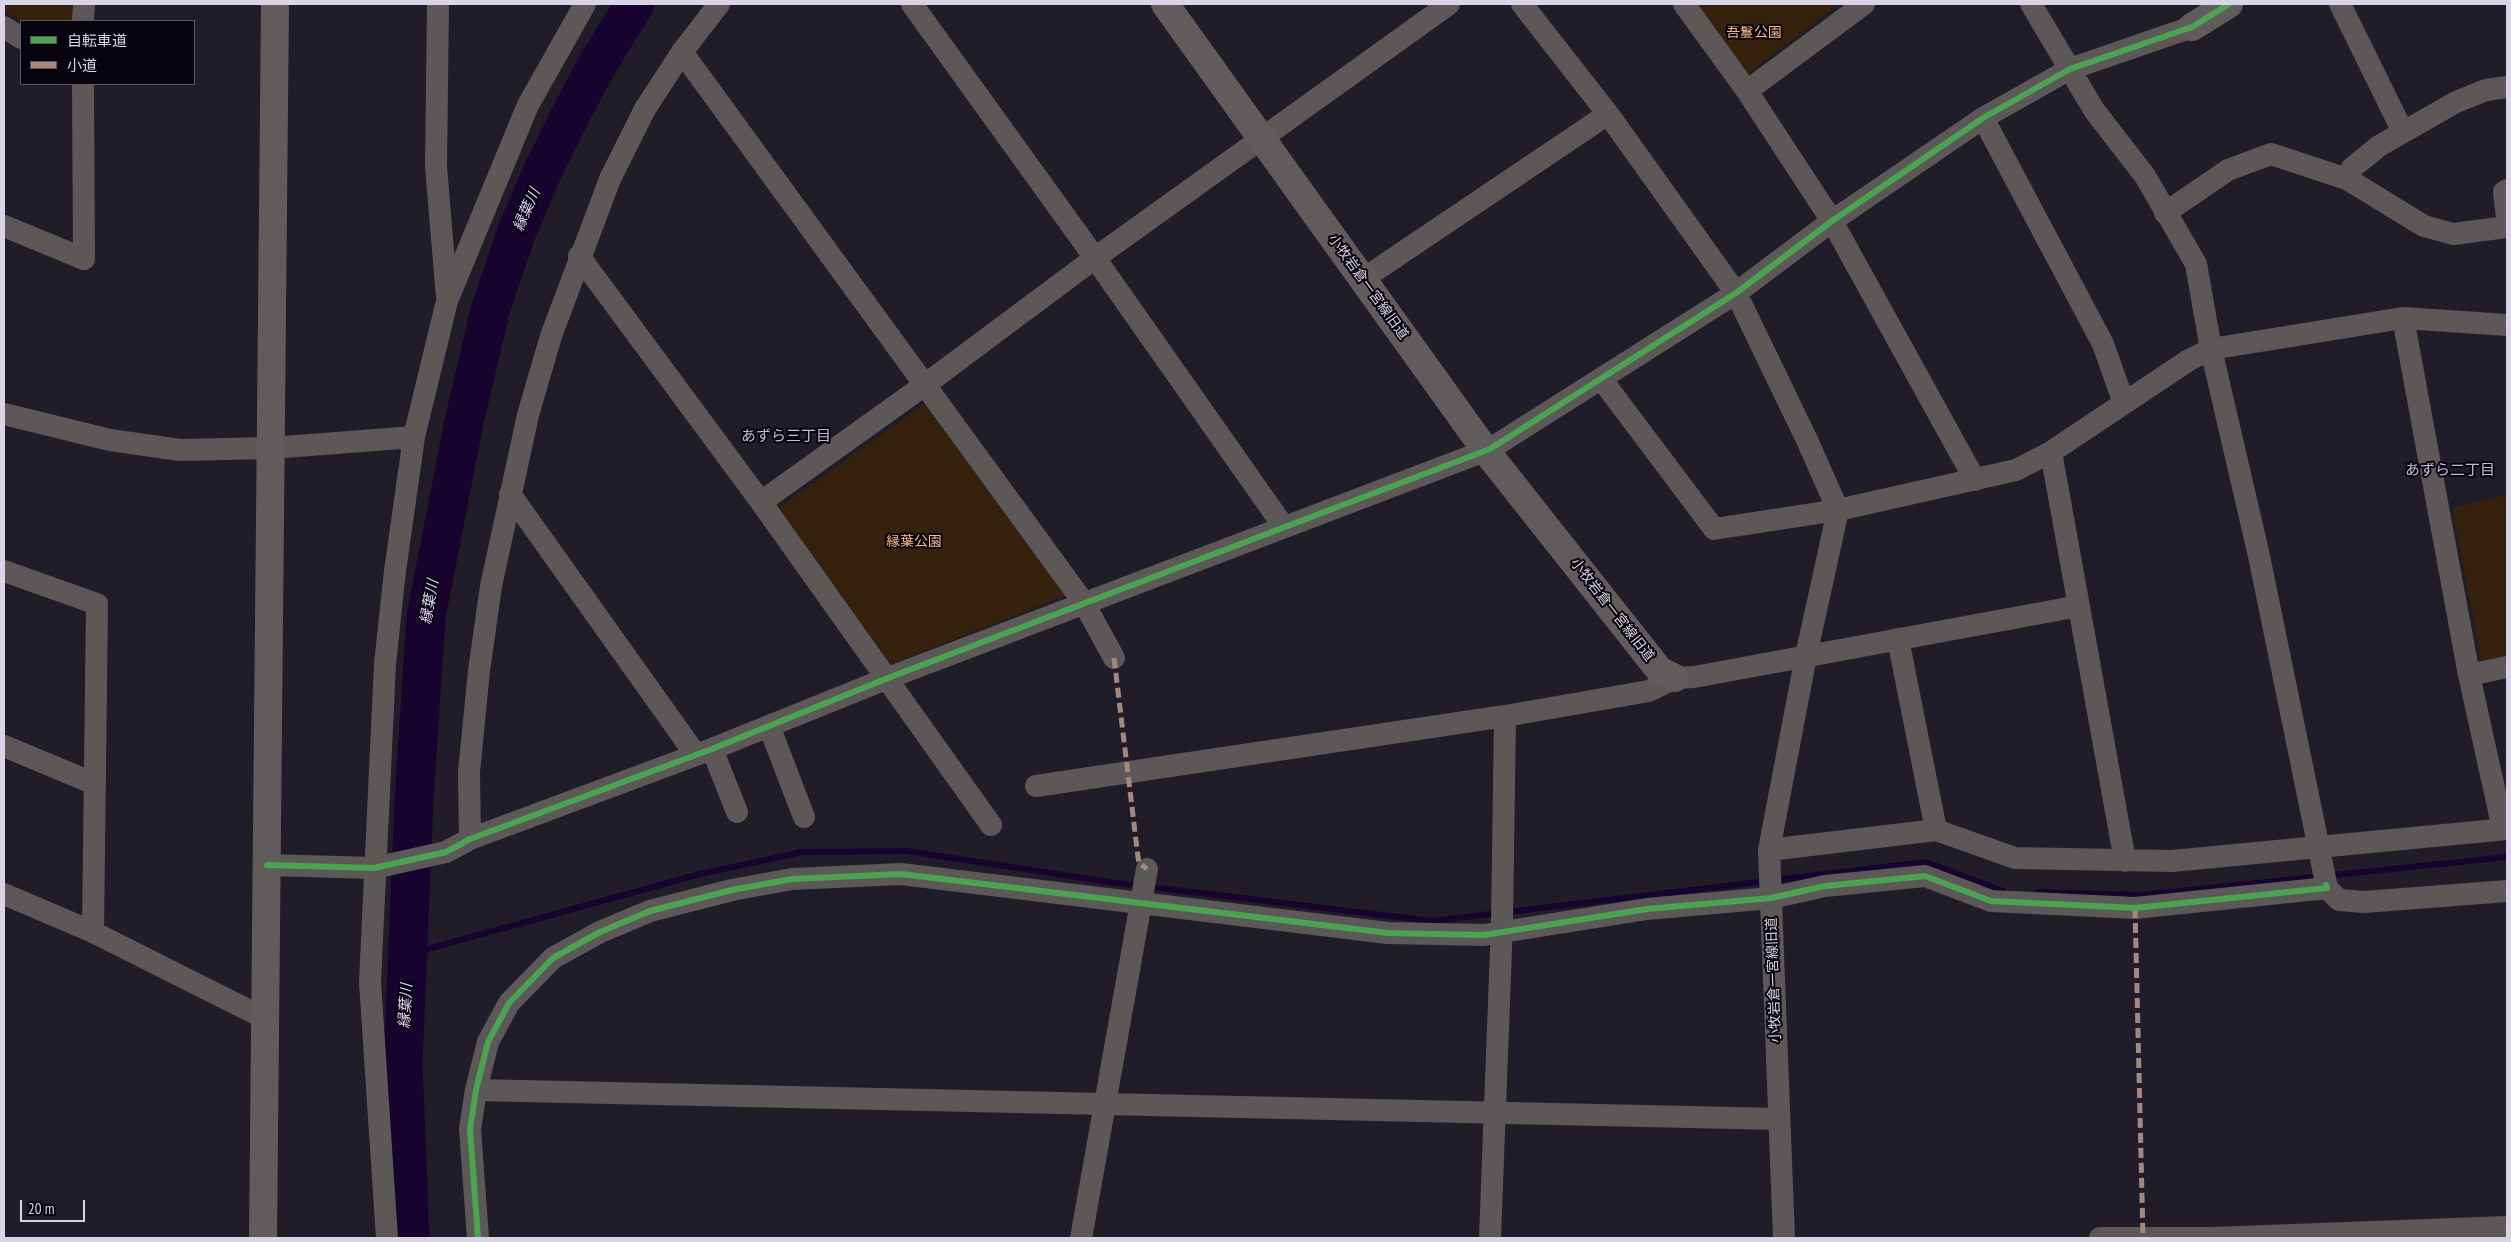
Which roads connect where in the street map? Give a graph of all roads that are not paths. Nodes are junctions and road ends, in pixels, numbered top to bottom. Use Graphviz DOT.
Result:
graph roads {
  1 [pos="84,4"];
  2 [pos="274,4"];
  3 [pos="438,4"];
  4 [pos="585,4"];
  5 [pos="718,4"];
  6 [pos="912,4"];
  7 [pos="1165,4"];
  8 [pos="1449,4"];
  9 [pos="1522,4"];
  10 [pos="1684,4"];
  11 [pos="1864,4"];
  12 [pos="2030,4"];
  13 [pos="2229,4"];
  14 [pos="2340,4"];
  15 [pos="83,20"];
  16 [pos="2192,26"];
  17 [pos="4,27"];
  18 [pos="20,37"];
  19 [pos="682,52"];
  20 [pos="2070,69"];
  21 [pos="83,85"];
  22 [pos="2507,87"];
  23 [pos="1747,91"];
  24 [pos="1608,114"];
  25 [pos="1983,118"];
  26 [pos="2403,132"];
  27 [pos="1262,139"];
  28 [pos="2347,179"];
  29 [pos="2507,190"];
  30 [pos="2166,213"];
  31 [pos="2507,217"];
  32 [pos="1832,221"];
  33 [pos="4,226"];
  34 [pos="2507,228"];
  35 [pos="579,256"];
  36 [pos="1095,258"];
  37 [pos="1363,279"];
  38 [pos="1736,293"];
  39 [pos="447,301"];
  40 [pos="2403,318"];
  41 [pos="2507,325"];
  42 [pos="2211,350"];
  43 [pos="1602,380"];
  44 [pos="926,384"];
  45 [pos="2124,403"];
  46 [pos="4,414"];
  47 [pos="414,437"];
  48 [pos="271,448"];
  49 [pos="1486,451"];
  50 [pos="2051,452"];
  51 [pos="1975,480"];
  52 [pos="510,494"];
  53 [pos="761,502"];
  54 [pos="1838,510"];
  55 [pos="1284,527"];
  56 [pos="4,571"];
  57 [pos="1084,603"];
  58 [pos="2079,606"];
  59 [pos="1898,639"];
  60 [pos="1806,656"];
  61 [pos="1114,658"];
  62 [pos="2507,667"];
  63 [pos="2469,675"];
  64 [pos="888,678"];
  65 [pos="1675,678"];
  66 [pos="1505,716"];
  67 [pos="769,726"];
  68 [pos="4,746"];
  69 [pos="704,752"];
  70 [pos="94,784"];
  71 [pos="1036,786"];
  72 [pos="737,812"];
  73 [pos="804,817"];
  74 [pos="991,825"];
  75 [pos="2505,829"];
  76 [pos="1936,830"];
  77 [pos="470,839"];
  78 [pos="2319,853"];
  79 [pos="1770,858"];
  80 [pos="2125,861"];
  81 [pos="267,865"];
  82 [pos="378,867"];
  83 [pos="1147,871"];
  84 [pos="2326,887"];
  85 [pos="2507,891"];
  86 [pos="4,894"];
  87 [pos="1771,895"];
  88 [pos="1143,900"];
  89 [pos="1502,918"];
  90 [pos="93,932"];
  91 [pos="266,1019"];
  92 [pos="476,1090"];
  93 [pos="1104,1103"];
  94 [pos="1495,1115"];
  95 [pos="1779,1119"];
  96 [pos="2507,1227"];
  97 [pos="263,1238"];
  98 [pos="387,1238"];
  99 [pos="478,1238"];
  100 [pos="1081,1238"];
  101 [pos="1490,1238"];
  102 [pos="1784,1238"];
  103 [pos="2100,1238"];
  104 [pos="2143,1238"];
  1 -- 15 [label="street"];
  2 -- 48 [label="street"];
  3 -- 39 [label="street"];
  4 -- 39 [label="street"];
  5 -- 19 [label="street"];
  6 -- 36 [label="street"];
  7 -- 27 [label="street, 小牧岩倉一宮線旧道"];
  8 -- 27 [label="street"];
  9 -- 24 [label="street"];
  10 -- 23 [label="street"];
  11 -- 23 [label="street"];
  12 -- 20 [label="street"];
  13 -- 16 [label="street"];
  14 -- 26 [label="street"];
  16 -- 20 [label="street"];
  17 -- 18 [label="street"];
  19 -- 35 [label="street"];
  19 -- 44 [label="street"];
  20 -- 25 [label="street"];
  20 -- 30 [label="street"];
  21 -- 33 [label="street"];
  22 -- 26 [label="street"];
  23 -- 32 [label="street"];
  24 -- 37 [label="street"];
  24 -- 38 [label="street"];
  25 -- 32 [label="street"];
  25 -- 45 [label="street"];
  26 -- 28 [label="street"];
  27 -- 36 [label="street"];
  27 -- 37 [label="street, 小牧岩倉一宮線旧道"];
  28 -- 30 [label="street"];
  28 -- 34 [label="street"];
  29 -- 31 [label="street"];
  30 -- 42 [label="street"];
  32 -- 38 [label="street"];
  32 -- 51 [label="street"];
  35 -- 52 [label="street"];
  35 -- 53 [label="street"];
  36 -- 44 [label="street"];
  36 -- 55 [label="street"];
  37 -- 49 [label="street, 小牧岩倉一宮線旧道"];
  38 -- 43 [label="street"];
  38 -- 54 [label="street"];
  39 -- 47 [label="street"];
  40 -- 41 [label="street"];
  40 -- 42 [label="street"];
  40 -- 63 [label="street"];
  42 -- 45 [label="street"];
  42 -- 78 [label="street"];
  43 -- 49 [label="street"];
  43 -- 54 [label="street"];
  44 -- 53 [label="street"];
  44 -- 57 [label="street"];
  45 -- 50 [label="street"];
  46 -- 48 [label="street"];
  47 -- 48 [label="street"];
  47 -- 82 [label="street"];
  48 -- 81 [label="street"];
  49 -- 55 [label="street"];
  49 -- 65 [label="street, 小牧岩倉一宮線旧道"];
  50 -- 51 [label="street"];
  50 -- 58 [label="street"];
  51 -- 54 [label="street"];
  52 -- 69 [label="street"];
  52 -- 77 [label="street"];
  53 -- 64 [label="street"];
  54 -- 60 [label="street, 小牧岩倉一宮線旧道"];
  55 -- 57 [label="street"];
  56 -- 70 [label="street"];
  57 -- 61 [label="street"];
  57 -- 64 [label="street"];
  58 -- 59 [label="street"];
  58 -- 80 [label="street"];
  59 -- 60 [label="street"];
  59 -- 76 [label="street"];
  60 -- 65 [label="street"];
  60 -- 79 [label="street, 小牧岩倉一宮線旧道"];
  62 -- 63 [label="street"];
  63 -- 75 [label="street"];
  64 -- 67 [label="street"];
  64 -- 74 [label="street"];
  65 -- 66 [label="street"];
  66 -- 71 [label="street"];
  66 -- 89 [label="street"];
  67 -- 69 [label="street"];
  67 -- 73 [label="street"];
  68 -- 70 [label="street"];
  69 -- 72 [label="street"];
  69 -- 77 [label="street"];
  70 -- 90 [label="street"];
  75 -- 78 [label="street"];
  76 -- 79 [label="street"];
  76 -- 80 [label="street"];
  77 -- 82 [label="street"];
  78 -- 80 [label="street"];
  78 -- 84 [label="street"];
  79 -- 87 [label="street, 小牧岩倉一宮線旧道"];
  81 -- 82 [label="street"];
  81 -- 91 [label="street"];
  82 -- 98 [label="street"];
  83 -- 88 [label="street"];
  84 -- 85 [label="street"];
  84 -- 87 [label="street"];
  86 -- 90 [label="street"];
  87 -- 89 [label="street"];
  87 -- 95 [label="street, 小牧岩倉一宮線旧道"];
  88 -- 89 [label="street"];
  88 -- 92 [label="street"];
  88 -- 93 [label="street"];
  89 -- 94 [label="street"];
  90 -- 91 [label="street"];
  91 -- 97 [label="street"];
  92 -- 93 [label="street"];
  92 -- 99 [label="street"];
  93 -- 94 [label="street"];
  93 -- 100 [label="street"];
  94 -- 95 [label="street"];
  94 -- 101 [label="street"];
  95 -- 102 [label="street, 小牧岩倉一宮線旧道"];
  96 -- 104 [label="street"];
  103 -- 104 [label="street"];
}
